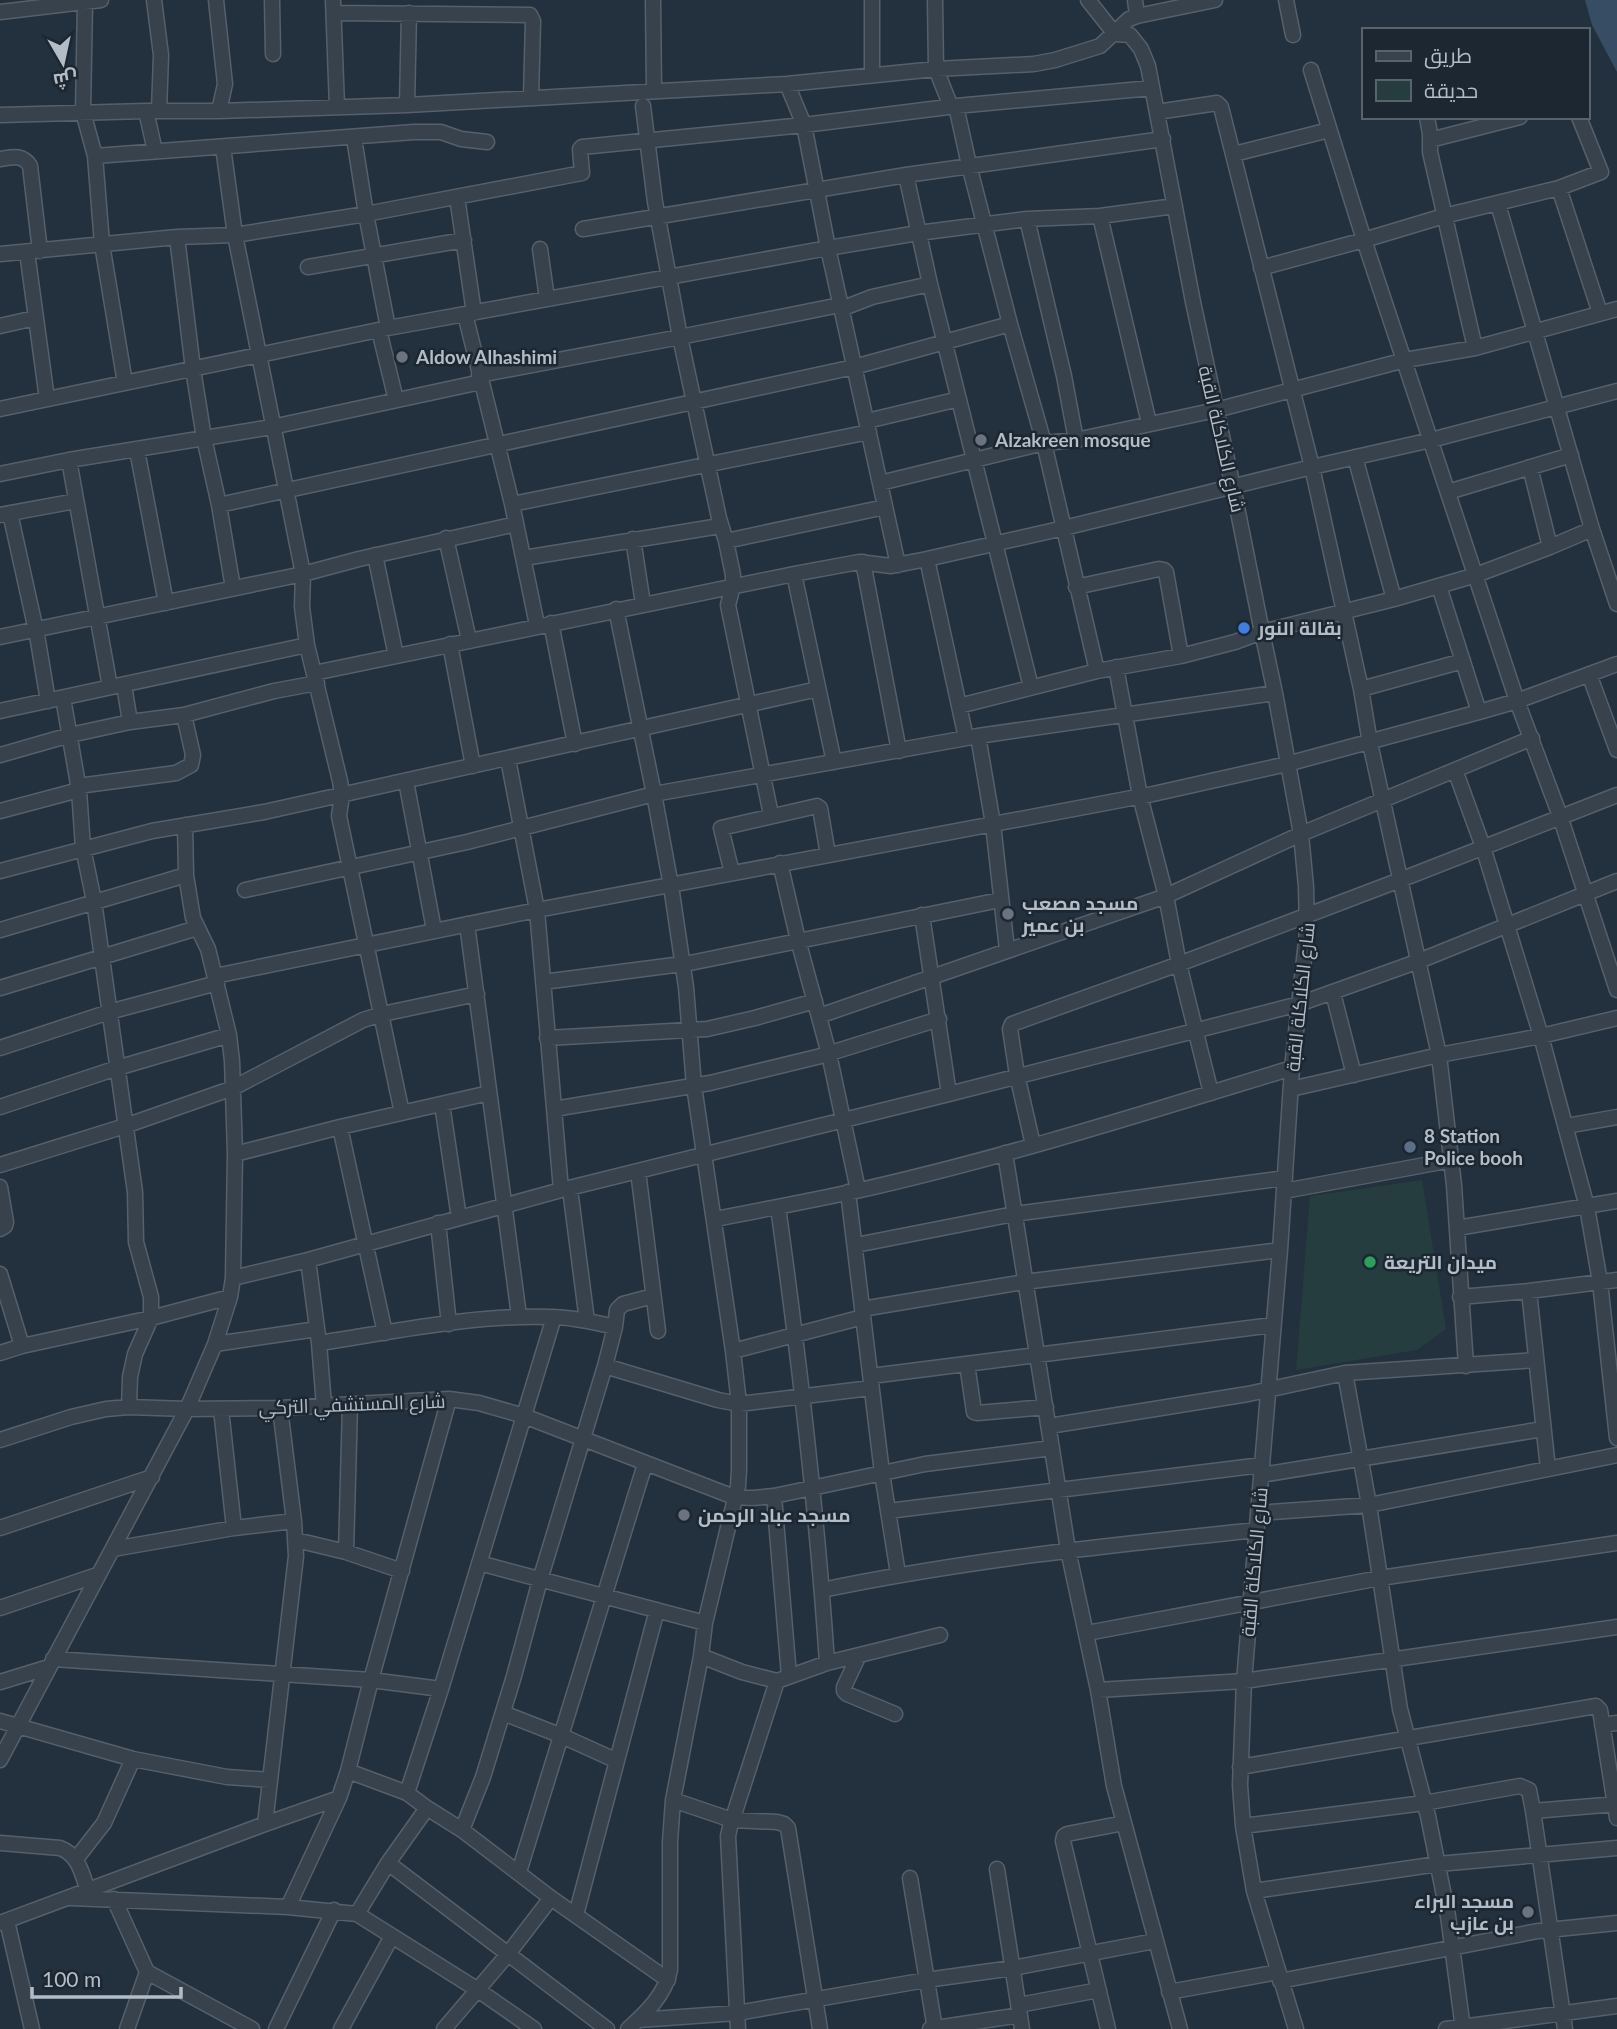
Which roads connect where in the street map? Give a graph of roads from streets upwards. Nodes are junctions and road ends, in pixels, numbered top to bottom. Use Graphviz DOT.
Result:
graph roads {
  1 [pos="101,0"];
  2 [pos="153,0"];
  3 [pos="216,0"];
  4 [pos="272,0"];
  5 [pos="653,0"];
  6 [pos="872,0"];
  7 [pos="935,0"];
  8 [pos="1088,0"];
  9 [pos="1135,0"];
  10 [pos="1215,0"];
  11 [pos="1286,0"];
  12 [pos="85,2"];
  13 [pos="334,7"];
  14 [pos="0,12"];
  15 [pos="409,13"];
  16 [pos="1137,16"];
  17 [pos="1115,34"];
  18 [pos="1293,35"];
  19 [pos="273,54"];
  20 [pos="936,69"];
  21 [pos="1311,70"];
  22 [pos="872,74"];
  23 [pos="787,84"];
  24 [pos="1152,88"];
  25 [pos="654,90"];
  26 [pos="531,97"];
  27 [pos="407,104"];
  28 [pos="643,106"];
  29 [pos="337,107"];
  30 [pos="953,107"];
  31 [pos="152,111"];
  32 [pos="219,111"];
  33 [pos="83,112"];
  34 [pos="1157,112"];
  35 [pos="0,115"];
  36 [pos="1427,119"];
  37 [pos="1512,119"];
  38 [pos="1580,119"];
  39 [pos="804,125"];
  40 [pos="1329,130"];
  41 [pos="354,138"];
  42 [pos="1163,139"];
  43 [pos="646,140"];
  44 [pos="1430,140"];
  45 [pos="487,142"];
  46 [pos="223,147"];
  47 [pos="156,151"];
  48 [pos="1234,154"];
  49 [pos="95,156"];
  50 [pos="0,159"];
  51 [pos="969,165"];
  52 [pos="906,175"];
  53 [pos="1559,188"];
  54 [pos="816,191"];
  55 [pos="457,197"];
  56 [pos="1498,204"];
  57 [pos="1175,206"];
  58 [pos="366,214"];
  59 [pos="657,216"];
  60 [pos="1100,216"];
  61 [pos="1444,216"];
  62 [pos="1027,219"];
  63 [pos="985,225"];
  64 [pos="583,229"];
  65 [pos="918,233"];
  66 [pos="235,234"];
  67 [pos="177,237"];
  68 [pos="464,240"];
  69 [pos="1364,240"];
  70 [pos="102,244"];
  71 [pos="828,248"];
  72 [pos="540,249"];
  73 [pos="34,252"];
  74 [pos="0,254"];
  75 [pos="374,255"];
  76 [pos="308,267"];
  77 [pos="1261,268"];
  78 [pos="668,276"];
  79 [pos="930,284"];
  80 [pos="547,299"];
  81 [pos="841,307"];
  82 [pos="1617,309"];
  83 [pos="470,313"];
  84 [pos="1600,313"];
  85 [pos="35,318"];
  86 [pos="1010,324"];
  87 [pos="0,326"];
  88 [pos="383,329"];
  89 [pos="1536,333"];
  90 [pos="680,337"];
  91 [pos="945,342"];
  92 [pos="1475,348"];
  93 [pos="258,354"];
  94 [pos="1405,360"];
  95 [pos="854,367"];
  96 [pos="193,369"];
  97 [pos="480,379"];
  98 [pos="125,383"];
  99 [pos="1294,391"];
  100 [pos="1617,391"];
  101 [pos="958,398"];
  102 [pos="47,399"];
  103 [pos="396,400"];
  104 [pos="693,403"];
  105 [pos="1556,405"];
  106 [pos="0,408"];
  107 [pos="1216,410"];
  108 [pos="1149,423"];
  109 [pos="868,426"];
  110 [pos="272,428"];
  111 [pos="204,438"];
  112 [pos="1076,440"];
  113 [pos="1431,440"];
  114 [pos="1044,443"];
  115 [pos="497,444"];
  116 [pos="137,450"];
  117 [pos="1571,455"];
  118 [pos="1355,457"];
  119 [pos="69,460"];
  120 [pos="974,460"];
  121 [pos="707,465"];
  122 [pos="1312,467"];
  123 [pos="1530,467"];
  124 [pos="0,474"];
  125 [pos="880,483"];
  126 [pos="1234,487"];
  127 [pos="285,490"];
  128 [pos="1448,492"];
  129 [pos="76,500"];
  130 [pos="512,504"];
  131 [pos="219,505"];
  132 [pos="885,508"];
  133 [pos="5,514"];
  134 [pos="516,524"];
  135 [pos="720,526"];
  136 [pos="1064,528"];
  137 [pos="1592,529"];
  138 [pos="446,538"];
  139 [pos="633,539"];
  140 [pos="726,541"];
  141 [pos="994,544"];
  142 [pos="1550,547"];
  143 [pos="375,555"];
  144 [pos="524,558"];
  145 [pos="927,559"];
  146 [pos="863,562"];
  147 [pos="898,565"];
  148 [pos="303,574"];
  149 [pos="793,574"];
  150 [pos="1476,575"];
  151 [pos="733,586"];
  152 [pos="1439,586"];
  153 [pos="1076,587"];
  154 [pos="233,589"];
  155 [pos="1394,599"];
  156 [pos="166,603"];
  157 [pos="643,604"];
  158 [pos="1617,604"];
  159 [pos="617,610"];
  160 [pos="1343,613"];
  161 [pos="98,616"];
  162 [pos="544,624"];
  163 [pos="35,630"];
  164 [pos="1262,632"];
  165 [pos="0,637"];
  166 [pos="469,640"];
  167 [pos="450,644"];
  168 [pos="307,645"];
  169 [pos="396,656"];
  170 [pos="1181,656"];
  171 [pos="1463,661"];
  172 [pos="1617,664"];
  173 [pos="1116,667"];
  174 [pos="1097,671"];
  175 [pos="1589,674"];
  176 [pos="315,678"];
  177 [pos="117,686"];
  178 [pos="1031,687"];
  179 [pos="818,689"];
  180 [pos="1361,689"];
  181 [pos="1275,693"];
  182 [pos="63,698"];
  183 [pos="48,701"];
  184 [pos="1517,701"];
  185 [pos="749,705"];
  186 [pos="959,706"];
  187 [pos="0,711"];
  188 [pos="1479,712"];
  189 [pos="1124,714"];
  190 [pos="184,715"];
  191 [pos="130,722"];
  192 [pos="640,729"];
  193 [pos="70,735"];
  194 [pos="972,737"];
  195 [pos="1532,738"];
  196 [pos="1370,743"];
  197 [pos="575,744"];
  198 [pos="1617,750"];
  199 [pos="899,751"];
  200 [pos="0,755"];
  201 [pos="508,759"];
  202 [pos="834,762"];
  203 [pos="1287,764"];
  204 [pos="473,766"];
  205 [pos="1455,770"];
  206 [pos="763,774"];
  207 [pos="405,781"];
  208 [pos="78,788"];
  209 [pos="654,794"];
  210 [pos="1617,794"];
  211 [pos="342,795"];
  212 [pos="1140,796"];
  213 [pos="1382,800"];
  214 [pos="0,811"];
  215 [pos="771,816"];
  216 [pos="1560,816"];
  217 [pos="993,824"];
  218 [pos="185,825"];
  219 [pos="520,829"];
  220 [pos="1301,834"];
  221 [pos="1483,847"];
  222 [pos="83,848"];
  223 [pos="419,853"];
  224 [pos="828,855"];
  225 [pos="780,863"];
  226 [pos="349,866"];
  227 [pos="0,871"];
  228 [pos="732,873"];
  229 [pos="186,875"];
  230 [pos="1401,880"];
  231 [pos="1617,881"];
  232 [pos="671,886"];
  233 [pos="245,890"];
  234 [pos="1586,893"];
  235 [pos="1166,896"];
  236 [pos="1000,900"];
  237 [pos="94,901"];
  238 [pos="537,910"];
  239 [pos="1308,914"];
  240 [pos="922,915"];
  241 [pos="467,923"];
  242 [pos="1506,925"];
  243 [pos="197,928"];
  244 [pos="0,930"];
  245 [pos="434,930"];
  246 [pos="798,940"];
  247 [pos="367,944"];
  248 [pos="1007,950"];
  249 [pos="102,957"];
  250 [pos="1419,961"];
  251 [pos="681,964"];
  252 [pos="1179,964"];
  253 [pos="933,976"];
  254 [pos="216,979"];
  255 [pos="543,982"];
  256 [pos="0,988"];
  257 [pos="1617,990"];
  258 [pos="1333,993"];
  259 [pos="477,994"];
  260 [pos="815,1001"];
  261 [pos="1299,1004"];
  262 [pos="108,1012"];
  263 [pos="382,1014"];
  264 [pos="820,1016"];
  265 [pos="1617,1018"];
  266 [pos="939,1019"];
  267 [pos="689,1030"];
  268 [pos="1195,1030"];
  269 [pos="229,1035"];
  270 [pos="1541,1037"];
  271 [pos="547,1038"];
  272 [pos="0,1048"];
  273 [pos="829,1054"];
  274 [pos="1439,1055"];
  275 [pos="117,1068"];
  276 [pos="1292,1068"];
  277 [pos="1017,1075"];
  278 [pos="1354,1075"];
  279 [pos="694,1087"];
  280 [pos="233,1088"];
  281 [pos="1291,1089"];
  282 [pos="489,1093"];
  283 [pos="1211,1093"];
  284 [pos="949,1094"];
  285 [pos="442,1104"];
  286 [pos="0,1107"];
  287 [pos="554,1109"];
  288 [pos="402,1113"];
  289 [pos="1617,1117"];
  290 [pos="843,1121"];
  291 [pos="125,1126"];
  292 [pos="1566,1126"];
  293 [pos="340,1127"];
  294 [pos="1033,1145"];
  295 [pos="1005,1153"];
  296 [pos="235,1154"];
  297 [pos="704,1154"];
  298 [pos="1452,1160"];
  299 [pos="0,1165"];
  300 [pos="638,1171"];
  301 [pos="1284,1185"];
  302 [pos="0,1187"];
  303 [pos="565,1190"];
  304 [pos="853,1191"];
  305 [pos="1617,1201"];
  306 [pos="504,1207"];
  307 [pos="778,1207"];
  308 [pos="1587,1207"];
  309 [pos="1013,1214"];
  310 [pos="459,1218"];
  311 [pos="715,1219"];
  312 [pos="438,1223"];
  313 [pos="1457,1228"];
  314 [pos="0,1229"];
  315 [pos="366,1244"];
  316 [pos="856,1245"];
  317 [pos="1280,1250"];
  318 [pos="308,1260"];
  319 [pos="0,1274"];
  320 [pos="233,1278"];
  321 [pos="1617,1280"];
  322 [pos="1024,1282"];
  323 [pos="1600,1282"];
  324 [pos="1529,1291"];
  325 [pos="653,1296"];
  326 [pos="230,1297"];
  327 [pos="1460,1297"];
  328 [pos="863,1313"];
  329 [pos="519,1317"];
  330 [pos="554,1317"];
  331 [pos="151,1318"];
  332 [pos="587,1321"];
  333 [pos="449,1324"];
  334 [pos="1273,1325"];
  335 [pos="615,1327"];
  336 [pos="657,1331"];
  337 [pos="385,1334"];
  338 [pos="796,1335"];
  339 [pos="318,1336"];
  340 [pos="215,1344"];
  341 [pos="22,1346"];
  342 [pos="733,1351"];
  343 [pos="0,1353"];
  344 [pos="1038,1354"];
  345 [pos="1536,1360"];
  346 [pos="967,1364"];
  347 [pos="605,1366"];
  348 [pos="1466,1366"];
  349 [pos="1345,1373"];
  350 [pos="871,1382"];
  351 [pos="1267,1390"];
  352 [pos="803,1396"];
  353 [pos="449,1399"];
  354 [pos="738,1404"];
  355 [pos="350,1405"];
  356 [pos="324,1406"];
  357 [pos="129,1407"];
  358 [pos="1046,1407"];
  359 [pos="1615,1407"];
  360 [pos="280,1408"];
  361 [pos="187,1409"];
  362 [pos="221,1409"];
  363 [pos="524,1416"];
  364 [pos="1049,1426"];
  365 [pos="1543,1429"];
  366 [pos="583,1438"];
  367 [pos="1617,1438"];
  368 [pos="0,1440"];
  369 [pos="1052,1448"];
  370 [pos="1617,1455"];
  371 [pos="1360,1460"];
  372 [pos="645,1464"];
  373 [pos="1548,1469"];
  374 [pos="1261,1470"];
  375 [pos="882,1473"];
  376 [pos="152,1477"];
  377 [pos="812,1489"];
  378 [pos="1058,1491"];
  379 [pos="774,1496"];
  380 [pos="734,1497"];
  381 [pos="1369,1505"];
  382 [pos="888,1511"];
  383 [pos="1258,1513"];
  384 [pos="294,1521"];
  385 [pos="0,1528"];
  386 [pos="234,1528"];
  387 [pos="1257,1530"];
  388 [pos="296,1540"];
  389 [pos="1617,1543"];
  390 [pos="113,1549"];
  391 [pos="1068,1550"];
  392 [pos="346,1552"];
  393 [pos="479,1563"];
  394 [pos="402,1571"];
  395 [pos="898,1574"];
  396 [pos="97,1575"];
  397 [pos="1380,1578"];
  398 [pos="540,1580"];
  399 [pos="822,1590"];
  400 [pos="604,1596"];
  401 [pos="1250,1602"];
  402 [pos="0,1608"];
  403 [pos="657,1610"];
  404 [pos="705,1623"];
  405 [pos="1617,1627"];
  406 [pos="1087,1633"];
  407 [pos="940,1635"];
  408 [pos="859,1655"];
  409 [pos="701,1656"];
  410 [pos="1392,1659"];
  411 [pos="51,1663"];
  412 [pos="827,1663"];
  413 [pos="281,1674"];
  414 [pos="783,1679"];
  415 [pos="371,1680"];
  416 [pos="1244,1681"];
  417 [pos="0,1682"];
  418 [pos="441,1689"];
  419 [pos="1098,1690"];
  420 [pos="503,1713"];
  421 [pos="895,1714"];
  422 [pos="0,1721"];
  423 [pos="1609,1724"];
  424 [pos="19,1725"];
  425 [pos="562,1736"];
  426 [pos="1407,1739"];
  427 [pos="133,1759"];
  428 [pos="0,1760"];
  429 [pos="615,1760"];
  430 [pos="1240,1767"];
  431 [pos="348,1772"];
  432 [pos="270,1780"];
  433 [pos="407,1793"];
  434 [pos="339,1798"];
  435 [pos="673,1800"];
  436 [pos="1424,1802"];
  437 [pos="427,1808"];
  438 [pos="1616,1808"];
  439 [pos="1533,1811"];
  440 [pos="732,1820"];
  441 [pos="1124,1823"];
  442 [pos="265,1824"];
  443 [pos="1243,1826"];
  444 [pos="462,1830"];
  445 [pos="0,1843"];
  446 [pos="1617,1848"];
  447 [pos="1539,1855"];
  448 [pos="76,1859"];
  449 [pos="388,1863"];
  450 [pos="1438,1864"];
  451 [pos="997,1869"];
  452 [pos="519,1872"];
  453 [pos="910,1878"];
  454 [pos="88,1891"];
  455 [pos="1254,1891"];
  456 [pos="71,1898"];
  457 [pos="551,1898"];
  458 [pos="114,1899"];
  459 [pos="288,1907"];
  460 [pos="334,1910"];
  461 [pos="357,1914"];
  462 [pos="576,1915"];
  463 [pos="4,1922"];
  464 [pos="1617,1923"];
  465 [pos="1550,1929"];
  466 [pos="392,1936"];
  467 [pos="1155,1941"];
  468 [pos="1452,1947"];
  469 [pos="1090,1953"];
  470 [pos="508,1954"];
  471 [pos="1013,1968"];
  472 [pos="147,1972"];
  473 [pos="1279,1977"];
  474 [pos="926,1980"];
  475 [pos="665,1986"];
  476 [pos="478,1990"];
  477 [pos="1099,1990"];
  478 [pos="1169,1992"];
  479 [pos="815,1999"];
  480 [pos="1617,2006"];
  481 [pos="737,2013"];
  482 [pos="1563,2014"];
  483 [pos="1020,2016"];
  484 [pos="667,2024"];
  485 [pos="633,2025"];
  486 [pos="1462,2028"];
  487 [pos="32,2029"];
  488 [pos="127,2029"];
  489 [pos="252,2029"];
  490 [pos="276,2029"];
  491 [pos="341,2029"];
  492 [pos="444,2029"];
  493 [pos="534,2029"];
  494 [pos="607,2029"];
  495 [pos="738,2029"];
  496 [pos="820,2029"];
  497 [pos="930,2029"];
  498 [pos="935,2029"];
  499 [pos="1108,2029"];
  500 [pos="1180,2029"];
  501 [pos="1296,2029"];
  502 [pos="1446,2029"];
  503 [pos="1565,2029"];
  1 -- 12 [label="street"];
  2 -- 31 [label="street"];
  3 -- 32 [label="street"];
  4 -- 19 [label="street"];
  5 -- 25 [label="street"];
  6 -- 22 [label="street"];
  7 -- 20 [label="street"];
  8 -- 17 [label="street, شارع الكلاكلة القبة"];
  9 -- 16 [label="street"];
  10 -- 16 [label="street"];
  11 -- 18 [label="street"];
  12 -- 14 [label="street"];
  12 -- 33 [label="street"];
  13 -- 15 [label="street"];
  13 -- 29 [label="street"];
  15 -- 26 [label="street"];
  15 -- 27 [label="street"];
  16 -- 17 [label="street"];
  17 -- 20 [label="street"];
  17 -- 24 [label="street, شارع الكلاكلة القبة"];
  20 -- 22 [label="street"];
  20 -- 30 [label="street"];
  21 -- 40 [label="street"];
  22 -- 23 [label="street"];
  23 -- 25 [label="street"];
  23 -- 39 [label="street"];
  24 -- 30 [label="street"];
  24 -- 34 [label="street, شارع الكلاكلة القبة"];
  25 -- 26 [label="street"];
  26 -- 27 [label="street"];
  27 -- 29 [label="street"];
  28 -- 43 [label="street"];
  29 -- 32 [label="street"];
  30 -- 39 [label="street"];
  30 -- 51 [label="street"];
  31 -- 32 [label="street"];
  31 -- 33 [label="street"];
  31 -- 47 [label="street"];
  33 -- 35 [label="street"];
  33 -- 49 [label="street"];
  34 -- 42 [label="street, شارع الكلاكلة القبة"];
  34 -- 48 [label="street"];
  36 -- 44 [label="street"];
  37 -- 44 [label="street"];
  38 -- 53 [label="street"];
  39 -- 43 [label="street"];
  39 -- 54 [label="street"];
  40 -- 48 [label="street"];
  40 -- 69 [label="street"];
  41 -- 45 [label="street"];
  41 -- 46 [label="street"];
  41 -- 58 [label="street"];
  42 -- 51 [label="street"];
  42 -- 57 [label="street, شارع الكلاكلة القبة"];
  43 -- 55 [label="street"];
  43 -- 59 [label="street"];
  44 -- 61 [label="street"];
  46 -- 47 [label="street"];
  46 -- 66 [label="street"];
  47 -- 49 [label="street"];
  48 -- 77 [label="street"];
  49 -- 70 [label="street"];
  50 -- 73 [label="street"];
  51 -- 52 [label="street"];
  51 -- 63 [label="street"];
  52 -- 54 [label="street"];
  52 -- 65 [label="street"];
  53 -- 56 [label="street"];
  53 -- 84 [label="street"];
  54 -- 59 [label="street"];
  54 -- 71 [label="street"];
  55 -- 58 [label="street"];
  55 -- 68 [label="street"];
  56 -- 61 [label="street"];
  56 -- 89 [label="street"];
  57 -- 60 [label="street"];
  57 -- 107 [label="street, شارع الكلاكلة القبة"];
  58 -- 66 [label="street"];
  58 -- 75 [label="street"];
  59 -- 64 [label="street"];
  59 -- 78 [label="street"];
  60 -- 62 [label="street"];
  60 -- 108 [label="street"];
  61 -- 69 [label="street"];
  61 -- 92 [label="street"];
  62 -- 63 [label="street"];
  62 -- 112 [label="street"];
  63 -- 65 [label="street"];
  63 -- 86 [label="street"];
  65 -- 71 [label="street"];
  65 -- 79 [label="street"];
  66 -- 67 [label="street"];
  66 -- 93 [label="street"];
  67 -- 70 [label="street"];
  67 -- 96 [label="street"];
  68 -- 75 [label="street"];
  68 -- 83 [label="street"];
  69 -- 77 [label="street"];
  69 -- 94 [label="street"];
  70 -- 73 [label="street"];
  70 -- 98 [label="street"];
  71 -- 78 [label="street"];
  71 -- 81 [label="street"];
  72 -- 80 [label="street"];
  73 -- 74 [label="street"];
  73 -- 85 [label="street"];
  75 -- 76 [label="street"];
  75 -- 88 [label="street"];
  77 -- 99 [label="street"];
  78 -- 80 [label="street"];
  78 -- 90 [label="street"];
  79 -- 81 [label="street"];
  79 -- 91 [label="street"];
  80 -- 83 [label="street"];
  81 -- 90 [label="street"];
  81 -- 95 [label="street"];
  82 -- 84 [label="street"];
  83 -- 88 [label="street"];
  83 -- 97 [label="street"];
  84 -- 89 [label="street"];
  85 -- 87 [label="street"];
  85 -- 102 [label="street"];
  86 -- 91 [label="street"];
  86 -- 114 [label="street"];
  88 -- 93 [label="street"];
  88 -- 103 [label="street"];
  89 -- 92 [label="street"];
  89 -- 105 [label="street"];
  90 -- 97 [label="street"];
  90 -- 104 [label="street"];
  91 -- 95 [label="street"];
  91 -- 101 [label="street"];
  92 -- 94 [label="street"];
  93 -- 96 [label="street"];
  93 -- 110 [label="street"];
  94 -- 99 [label="street"];
  94 -- 113 [label="street"];
  95 -- 104 [label="street"];
  95 -- 109 [label="street"];
  96 -- 98 [label="street"];
  96 -- 111 [label="street"];
  97 -- 103 [label="street"];
  97 -- 115 [label="street"];
  98 -- 102 [label="street"];
  99 -- 107 [label="street"];
  99 -- 122 [label="street"];
  100 -- 105 [label="street"];
  101 -- 109 [label="street"];
  101 -- 120 [label="street"];
  102 -- 106 [label="street"];
  103 -- 110 [label="street"];
  104 -- 115 [label="street"];
  104 -- 121 [label="street"];
  105 -- 113 [label="street"];
  105 -- 117 [label="street"];
  107 -- 108 [label="street"];
  107 -- 126 [label="street, شارع الكلاكلة القبة"];
  108 -- 112 [label="street"];
  109 -- 121 [label="street"];
  109 -- 125 [label="street"];
  110 -- 111 [label="street"];
  110 -- 127 [label="street"];
  111 -- 116 [label="street"];
  111 -- 131 [label="street"];
  112 -- 114 [label="street"];
  113 -- 118 [label="street"];
  113 -- 128 [label="street"];
  114 -- 120 [label="street"];
  114 -- 136 [label="street"];
  115 -- 127 [label="street"];
  115 -- 130 [label="street"];
  116 -- 119 [label="street"];
  116 -- 156 [label="street"];
  117 -- 123 [label="street"];
  117 -- 137 [label="street"];
  118 -- 122 [label="street"];
  118 -- 155 [label="street"];
  119 -- 124 [label="street"];
  119 -- 129 [label="street"];
  120 -- 125 [label="street"];
  120 -- 141 [label="street"];
  121 -- 130 [label="street"];
  121 -- 135 [label="street"];
  122 -- 126 [label="street"];
  122 -- 160 [label="street"];
  123 -- 128 [label="street"];
  123 -- 142 [label="street"];
  125 -- 132 [label="street"];
  126 -- 136 [label="street"];
  126 -- 164 [label="street, شارع الكلاكلة القبة"];
  127 -- 131 [label="street"];
  127 -- 148 [label="street"];
  128 -- 150 [label="street"];
  129 -- 133 [label="street"];
  129 -- 161 [label="street"];
  130 -- 134 [label="street"];
  131 -- 154 [label="street"];
  132 -- 140 [label="street"];
  132 -- 147 [label="street"];
  133 -- 163 [label="street"];
  134 -- 138 [label="street"];
  134 -- 144 [label="street"];
  135 -- 139 [label="street"];
  135 -- 140 [label="street"];
  136 -- 141 [label="street"];
  136 -- 153 [label="street"];
  137 -- 142 [label="street"];
  137 -- 158 [label="street"];
  138 -- 143 [label="street"];
  138 -- 166 [label="street"];
  139 -- 144 [label="street"];
  139 -- 157 [label="street"];
  140 -- 151 [label="street"];
  141 -- 145 [label="street"];
  141 -- 178 [label="street"];
  142 -- 150 [label="street"];
  143 -- 148 [label="street"];
  143 -- 169 [label="street"];
  144 -- 162 [label="street"];
  145 -- 147 [label="street"];
  145 -- 186 [label="street"];
  146 -- 147 [label="street"];
  146 -- 149 [label="street"];
  146 -- 199 [label="street"];
  148 -- 154 [label="street"];
  148 -- 168 [label="street"];
  149 -- 151 [label="street"];
  149 -- 179 [label="street"];
  150 -- 152 [label="street"];
  150 -- 184 [label="street"];
  151 -- 157 [label="street"];
  151 -- 185 [label="street"];
  152 -- 155 [label="street"];
  152 -- 171 [label="street"];
  153 -- 170 [label="street"];
  153 -- 174 [label="street"];
  154 -- 156 [label="street"];
  155 -- 160 [label="street"];
  156 -- 161 [label="street"];
  157 -- 159 [label="street"];
  159 -- 162 [label="street"];
  159 -- 192 [label="street"];
  160 -- 164 [label="street"];
  160 -- 180 [label="street"];
  161 -- 163 [label="street"];
  161 -- 177 [label="street"];
  162 -- 166 [label="street"];
  162 -- 197 [label="street"];
  163 -- 165 [label="street"];
  163 -- 183 [label="street"];
  164 -- 170 [label="street"];
  164 -- 181 [label="street, شارع الكلاكلة القبة"];
  166 -- 167 [label="street"];
  167 -- 169 [label="street"];
  167 -- 204 [label="street"];
  168 -- 176 [label="street"];
  168 -- 177 [label="street"];
  169 -- 176 [label="street"];
  170 -- 173 [label="street"];
  171 -- 180 [label="street"];
  171 -- 188 [label="street"];
  172 -- 175 [label="street"];
  173 -- 174 [label="street"];
  173 -- 189 [label="street"];
  174 -- 178 [label="street"];
  175 -- 184 [label="street"];
  175 -- 198 [label="street"];
  176 -- 190 [label="street"];
  176 -- 211 [label="street"];
  177 -- 182 [label="street"];
  177 -- 191 [label="street"];
  178 -- 186 [label="street"];
  179 -- 185 [label="street"];
  179 -- 202 [label="street"];
  180 -- 196 [label="street"];
  181 -- 189 [label="street"];
  181 -- 203 [label="street, شارع الكلاكلة القبة"];
  182 -- 183 [label="street"];
  182 -- 193 [label="street"];
  183 -- 187 [label="street"];
  184 -- 188 [label="street"];
  184 -- 195 [label="street"];
  185 -- 192 [label="street"];
  185 -- 206 [label="street"];
  186 -- 194 [label="street"];
  188 -- 196 [label="street"];
  189 -- 194 [label="street"];
  189 -- 212 [label="street"];
  190 -- 191 [label="street"];
  190 -- 208 [label="street"];
  191 -- 193 [label="street"];
  192 -- 197 [label="street"];
  192 -- 209 [label="street"];
  193 -- 200 [label="street"];
  193 -- 208 [label="street"];
  194 -- 199 [label="street"];
  194 -- 217 [label="street"];
  195 -- 205 [label="street"];
  195 -- 216 [label="street"];
  196 -- 203 [label="street"];
  196 -- 213 [label="street"];
  197 -- 201 [label="street"];
  199 -- 202 [label="street"];
  201 -- 204 [label="street"];
  201 -- 219 [label="street"];
  202 -- 206 [label="street"];
  203 -- 212 [label="street"];
  203 -- 220 [label="street, شارع الكلاكلة القبة"];
  204 -- 207 [label="street"];
  205 -- 213 [label="street"];
  205 -- 221 [label="street"];
  206 -- 209 [label="street"];
  206 -- 215 [label="street"];
  207 -- 211 [label="street"];
  207 -- 223 [label="street"];
  208 -- 214 [label="street"];
  208 -- 222 [label="street"];
  209 -- 219 [label="street"];
  209 -- 232 [label="street"];
  210 -- 216 [label="street"];
  211 -- 218 [label="street"];
  211 -- 226 [label="street"];
  212 -- 217 [label="street"];
  212 -- 235 [label="street"];
  213 -- 220 [label="street"];
  213 -- 230 [label="street"];
  215 -- 224 [label="street"];
  215 -- 228 [label="street"];
  216 -- 221 [label="street"];
  216 -- 234 [label="street"];
  217 -- 224 [label="street"];
  217 -- 236 [label="street"];
  218 -- 222 [label="street"];
  218 -- 229 [label="street"];
  219 -- 223 [label="street"];
  219 -- 238 [label="street"];
  220 -- 235 [label="street"];
  220 -- 239 [label="street, شارع الكلاكلة القبة"];
  221 -- 230 [label="street"];
  221 -- 242 [label="street"];
  222 -- 227 [label="street"];
  222 -- 237 [label="street"];
  223 -- 226 [label="street"];
  223 -- 245 [label="street"];
  224 -- 225 [label="street"];
  225 -- 228 [label="street"];
  225 -- 246 [label="street"];
  226 -- 233 [label="street"];
  226 -- 247 [label="street"];
  228 -- 232 [label="street"];
  229 -- 237 [label="street"];
  229 -- 243 [label="street"];
  230 -- 239 [label="street"];
  230 -- 250 [label="street"];
  231 -- 234 [label="street"];
  232 -- 238 [label="street"];
  232 -- 251 [label="street"];
  234 -- 242 [label="street"];
  234 -- 257 [label="street"];
  235 -- 248 [label="street"];
  235 -- 252 [label="street"];
  236 -- 240 [label="street"];
  236 -- 248 [label="street"];
  237 -- 244 [label="street"];
  237 -- 249 [label="street"];
  238 -- 241 [label="street"];
  238 -- 255 [label="street"];
  239 -- 252 [label="street"];
  239 -- 261 [label="street, شارع الكلاكلة القبة"];
  240 -- 246 [label="street"];
  240 -- 253 [label="street"];
  241 -- 245 [label="street"];
  241 -- 259 [label="street"];
  242 -- 250 [label="street"];
  242 -- 270 [label="street"];
  243 -- 249 [label="street"];
  243 -- 254 [label="street"];
  245 -- 247 [label="street"];
  246 -- 251 [label="street"];
  246 -- 260 [label="street"];
  247 -- 254 [label="street"];
  247 -- 263 [label="street"];
  248 -- 253 [label="street"];
  249 -- 256 [label="street"];
  249 -- 262 [label="street"];
  250 -- 258 [label="street"];
  250 -- 274 [label="street"];
  251 -- 255 [label="street"];
  251 -- 267 [label="street"];
  252 -- 268 [label="street"];
  252 -- 277 [label="street"];
  253 -- 264 [label="street"];
  253 -- 266 [label="street"];
  254 -- 262 [label="street"];
  254 -- 269 [label="street"];
  255 -- 271 [label="street"];
  258 -- 261 [label="street"];
  258 -- 278 [label="street"];
  259 -- 263 [label="street"];
  259 -- 282 [label="street"];
  260 -- 264 [label="street"];
  260 -- 267 [label="street"];
  261 -- 268 [label="street"];
  261 -- 276 [label="street, شارع الكلاكلة القبة"];
  262 -- 272 [label="street"];
  262 -- 275 [label="street"];
  263 -- 280 [label="street"];
  263 -- 288 [label="street"];
  264 -- 273 [label="street"];
  265 -- 270 [label="street"];
  266 -- 273 [label="street"];
  266 -- 284 [label="street"];
  267 -- 271 [label="street"];
  267 -- 279 [label="street"];
  268 -- 277 [label="street"];
  268 -- 283 [label="street"];
  269 -- 275 [label="street"];
  269 -- 280 [label="street"];
  270 -- 274 [label="street"];
  270 -- 292 [label="street"];
  271 -- 287 [label="street"];
  273 -- 279 [label="street"];
  273 -- 290 [label="street"];
  274 -- 278 [label="street"];
  274 -- 298 [label="street"];
  275 -- 286 [label="street"];
  275 -- 291 [label="street"];
  276 -- 281 [label="street, شارع الكلاكلة القبة"];
  276 -- 283 [label="street"];
  277 -- 284 [label="street"];
  277 -- 294 [label="street"];
  278 -- 281 [label="street"];
  279 -- 287 [label="street"];
  279 -- 297 [label="street"];
  280 -- 291 [label="street"];
  280 -- 296 [label="street"];
  281 -- 301 [label="street, شارع الكلاكلة القبة"];
  282 -- 285 [label="street"];
  282 -- 306 [label="street"];
  283 -- 294 [label="street"];
  284 -- 290 [label="street"];
  285 -- 288 [label="street"];
  285 -- 310 [label="street"];
  287 -- 303 [label="street"];
  288 -- 293 [label="street"];
  289 -- 292 [label="street"];
  290 -- 297 [label="street"];
  290 -- 304 [label="street"];
  291 -- 299 [label="street"];
  291 -- 331 [label="street"];
  292 -- 308 [label="street"];
  293 -- 296 [label="street"];
  293 -- 315 [label="street"];
  294 -- 295 [label="street"];
  295 -- 304 [label="street"];
  295 -- 309 [label="street"];
  296 -- 320 [label="street"];
  297 -- 300 [label="street"];
  297 -- 311 [label="street"];
  298 -- 301 [label="street"];
  298 -- 313 [label="street"];
  300 -- 303 [label="street"];
  300 -- 325 [label="street"];
  301 -- 309 [label="street"];
  301 -- 317 [label="street, شارع الكلاكلة القبة"];
  302 -- 314 [label="street"];
  303 -- 306 [label="street"];
  303 -- 332 [label="street"];
  304 -- 307 [label="street"];
  304 -- 316 [label="street"];
  305 -- 308 [label="street"];
  306 -- 310 [label="street"];
  306 -- 329 [label="street"];
  307 -- 311 [label="street"];
  307 -- 338 [label="street"];
  308 -- 313 [label="street"];
  308 -- 323 [label="street"];
  309 -- 316 [label="street"];
  309 -- 322 [label="street"];
  310 -- 312 [label="street"];
  311 -- 342 [label="street"];
  312 -- 315 [label="street"];
  312 -- 333 [label="street"];
  313 -- 327 [label="street"];
  315 -- 318 [label="street"];
  315 -- 337 [label="street"];
  316 -- 328 [label="street"];
  317 -- 322 [label="street"];
  317 -- 334 [label="street, شارع الكلاكلة القبة"];
  318 -- 320 [label="street"];
  318 -- 339 [label="street"];
  319 -- 341 [label="street"];
  320 -- 326 [label="street"];
  321 -- 323 [label="street"];
  322 -- 328 [label="street"];
  322 -- 344 [label="street"];
  323 -- 324 [label="street"];
  323 -- 359 [label="street"];
  324 -- 327 [label="street"];
  324 -- 345 [label="street"];
  325 -- 335 [label="street"];
  325 -- 336 [label="street"];
  326 -- 331 [label="street"];
  326 -- 340 [label="street"];
  327 -- 348 [label="street"];
  328 -- 338 [label="street"];
  328 -- 350 [label="street"];
  329 -- 330 [label="street"];
  329 -- 333 [label="street"];
  330 -- 332 [label="street"];
  330 -- 363 [label="street"];
  331 -- 341 [label="street"];
  331 -- 357 [label="street"];
  332 -- 335 [label="street"];
  333 -- 337 [label="street"];
  334 -- 344 [label="street"];
  334 -- 351 [label="street, شارع الكلاكلة القبة"];
  335 -- 347 [label="street"];
  337 -- 339 [label="street"];
  338 -- 342 [label="street"];
  338 -- 352 [label="street"];
  339 -- 340 [label="street"];
  339 -- 356 [label="street"];
  340 -- 361 [label="street"];
  341 -- 343 [label="street"];
  342 -- 354 [label="street"];
  344 -- 346 [label="street"];
  344 -- 358 [label="street"];
  345 -- 348 [label="street"];
  345 -- 365 [label="street"];
  346 -- 350 [label="street"];
  346 -- 358 [label="street"];
  347 -- 354 [label="street"];
  347 -- 366 [label="street"];
  348 -- 349 [label="street"];
  349 -- 351 [label="street"];
  349 -- 371 [label="street"];
  350 -- 352 [label="street"];
  350 -- 375 [label="street"];
  351 -- 364 [label="street"];
  351 -- 374 [label="street, شارع الكلاكلة القبة"];
  352 -- 354 [label="street"];
  352 -- 377 [label="street"];
  353 -- 355 [label="street, شارع المستشفي التركي"];
  353 -- 363 [label="street, شارع المستشفي التركي"];
  353 -- 394 [label="street"];
  354 -- 380 [label="street"];
  355 -- 356 [label="street, شارع المستشفي التركي"];
  355 -- 392 [label="street"];
  356 -- 360 [label="street, شارع المستشفي التركي"];
  357 -- 361 [label="street, شارع المستشفي التركي"];
  357 -- 368 [label="street, شارع المستشفي التركي"];
  358 -- 364 [label="street"];
  359 -- 367 [label="street"];
  360 -- 362 [label="street, شارع المستشفي التركي"];
  360 -- 384 [label="street"];
  361 -- 362 [label="street, شارع المستشفي التركي"];
  361 -- 376 [label="street"];
  362 -- 386 [label="street"];
  363 -- 366 [label="street, شارع المستشفي التركي"];
  363 -- 393 [label="street"];
  364 -- 369 [label="street"];
  365 -- 371 [label="street"];
  365 -- 373 [label="street"];
  366 -- 372 [label="street, شارع المستشفي التركي"];
  366 -- 398 [label="street"];
  369 -- 375 [label="street"];
  369 -- 378 [label="street"];
  370 -- 373 [label="street"];
  371 -- 374 [label="street"];
  371 -- 381 [label="street"];
  372 -- 380 [label="street, شارع المستشفي التركي"];
  372 -- 400 [label="street"];
  373 -- 381 [label="street"];
  374 -- 378 [label="street"];
  374 -- 383 [label="street, شارع الكلاكلة القبة"];
  375 -- 377 [label="street"];
  375 -- 382 [label="street"];
  376 -- 385 [label="street"];
  376 -- 390 [label="street"];
  377 -- 379 [label="street"];
  377 -- 399 [label="street"];
  378 -- 382 [label="street"];
  378 -- 391 [label="street"];
  379 -- 380 [label="street"];
  379 -- 414 [label="street"];
  380 -- 404 [label="street"];
  381 -- 383 [label="street"];
  381 -- 397 [label="street"];
  382 -- 395 [label="street"];
  383 -- 387 [label="street, شارع الكلاكلة القبة"];
  384 -- 386 [label="street"];
  384 -- 388 [label="street"];
  386 -- 390 [label="street"];
  387 -- 391 [label="street"];
  387 -- 401 [label="street, شارع الكلاكلة القبة"];
  388 -- 392 [label="street"];
  388 -- 413 [label="street"];
  389 -- 397 [label="street"];
  390 -- 396 [label="street"];
  391 -- 395 [label="street"];
  391 -- 406 [label="street"];
  392 -- 394 [label="street"];
  393 -- 398 [label="street"];
  393 -- 418 [label="street"];
  394 -- 415 [label="street"];
  395 -- 399 [label="street"];
  396 -- 402 [label="street"];
  396 -- 411 [label="street"];
  397 -- 401 [label="street"];
  397 -- 410 [label="street"];
  398 -- 400 [label="street"];
  398 -- 420 [label="street"];
  399 -- 412 [label="street"];
  400 -- 403 [label="street"];
  400 -- 425 [label="street"];
  401 -- 406 [label="street"];
  401 -- 416 [label="street, شارع الكلاكلة القبة"];
  403 -- 404 [label="street"];
  403 -- 429 [label="street"];
  404 -- 409 [label="street"];
  405 -- 410 [label="street"];
  406 -- 419 [label="street"];
  407 -- 408 [label="street"];
  408 -- 412 [label="street"];
  408 -- 421 [label="street"];
  409 -- 414 [label="street"];
  409 -- 435 [label="street"];
  410 -- 416 [label="street"];
  410 -- 426 [label="street"];
  411 -- 413 [label="street"];
  411 -- 417 [label="street"];
  411 -- 424 [label="street"];
  412 -- 414 [label="street"];
  413 -- 415 [label="street"];
  413 -- 432 [label="street"];
  414 -- 440 [label="street"];
  415 -- 418 [label="street"];
  415 -- 431 [label="street"];
  416 -- 419 [label="street"];
  416 -- 430 [label="street, شارع الكلاكلة القبة"];
  418 -- 433 [label="street"];
  419 -- 441 [label="street"];
  420 -- 425 [label="street"];
  420 -- 444 [label="street"];
  422 -- 424 [label="street"];
  423 -- 426 [label="street"];
  423 -- 438 [label="street"];
  424 -- 427 [label="street"];
  424 -- 428 [label="street"];
  425 -- 429 [label="street"];
  425 -- 452 [label="street"];
  426 -- 430 [label="street"];
  426 -- 436 [label="street"];
  427 -- 432 [label="street"];
  427 -- 448 [label="street"];
  429 -- 462 [label="street"];
  430 -- 443 [label="street, شارع الكلاكلة القبة"];
  431 -- 433 [label="street"];
  431 -- 434 [label="street"];
  432 -- 442 [label="street"];
  433 -- 437 [label="street"];
  434 -- 442 [label="street"];
  434 -- 459 [label="street"];
  435 -- 440 [label="street"];
  435 -- 475 [label="street"];
  436 -- 439 [label="street"];
  436 -- 443 [label="street"];
  436 -- 450 [label="street"];
  437 -- 444 [label="street"];
  437 -- 449 [label="street"];
  438 -- 439 [label="street"];
  439 -- 447 [label="street"];
  440 -- 479 [label="street"];
  440 -- 481 [label="street"];
  441 -- 467 [label="street"];
  441 -- 469 [label="street"];
  442 -- 454 [label="street"];
  443 -- 455 [label="street, شارع الكلاكلة القبة"];
  444 -- 452 [label="street"];
  445 -- 448 [label="street"];
  446 -- 447 [label="street"];
  447 -- 450 [label="street"];
  447 -- 465 [label="street"];
  448 -- 454 [label="street"];
  449 -- 461 [label="street"];
  449 -- 470 [label="street"];
  450 -- 455 [label="street"];
  450 -- 468 [label="street"];
  451 -- 471 [label="street"];
  452 -- 457 [label="street"];
  453 -- 474 [label="street"];
  454 -- 456 [label="street"];
  455 -- 473 [label="street, شارع الكلاكلة القبة"];
  456 -- 458 [label="street"];
  456 -- 463 [label="street"];
  457 -- 462 [label="street"];
  457 -- 470 [label="street"];
  458 -- 459 [label="street"];
  458 -- 472 [label="street"];
  459 -- 460 [label="street"];
  460 -- 461 [label="street"];
  460 -- 490 [label="street"];
  461 -- 466 [label="street"];
  462 -- 475 [label="street"];
  463 -- 487 [label="street"];
  464 -- 465 [label="street"];
  465 -- 468 [label="street"];
  465 -- 482 [label="street"];
  466 -- 476 [label="street"];
  466 -- 491 [label="street"];
  467 -- 469 [label="street"];
  467 -- 478 [label="street"];
  468 -- 473 [label="street"];
  468 -- 486 [label="street"];
  469 -- 471 [label="street"];
  469 -- 477 [label="street"];
  470 -- 476 [label="street"];
  470 -- 494 [label="street"];
  471 -- 474 [label="street"];
  471 -- 483 [label="street"];
  472 -- 488 [label="street"];
  472 -- 489 [label="street"];
  473 -- 478 [label="street"];
  473 -- 501 [label="street, شارع الكلاكلة القبة"];
  474 -- 479 [label="street"];
  474 -- 498 [label="street"];
  475 -- 485 [label="street"];
  476 -- 492 [label="street"];
  476 -- 493 [label="street"];
  477 -- 483 [label="street"];
  477 -- 499 [label="street"];
  478 -- 500 [label="street"];
  479 -- 481 [label="street"];
  479 -- 496 [label="street"];
  480 -- 482 [label="street"];
  481 -- 484 [label="street"];
  481 -- 495 [label="street"];
  482 -- 486 [label="street"];
  482 -- 503 [label="street"];
  483 -- 498 [label="street"];
  484 -- 485 [label="street"];
  486 -- 502 [label="street"];
  497 -- 498 [label="street"];
}
